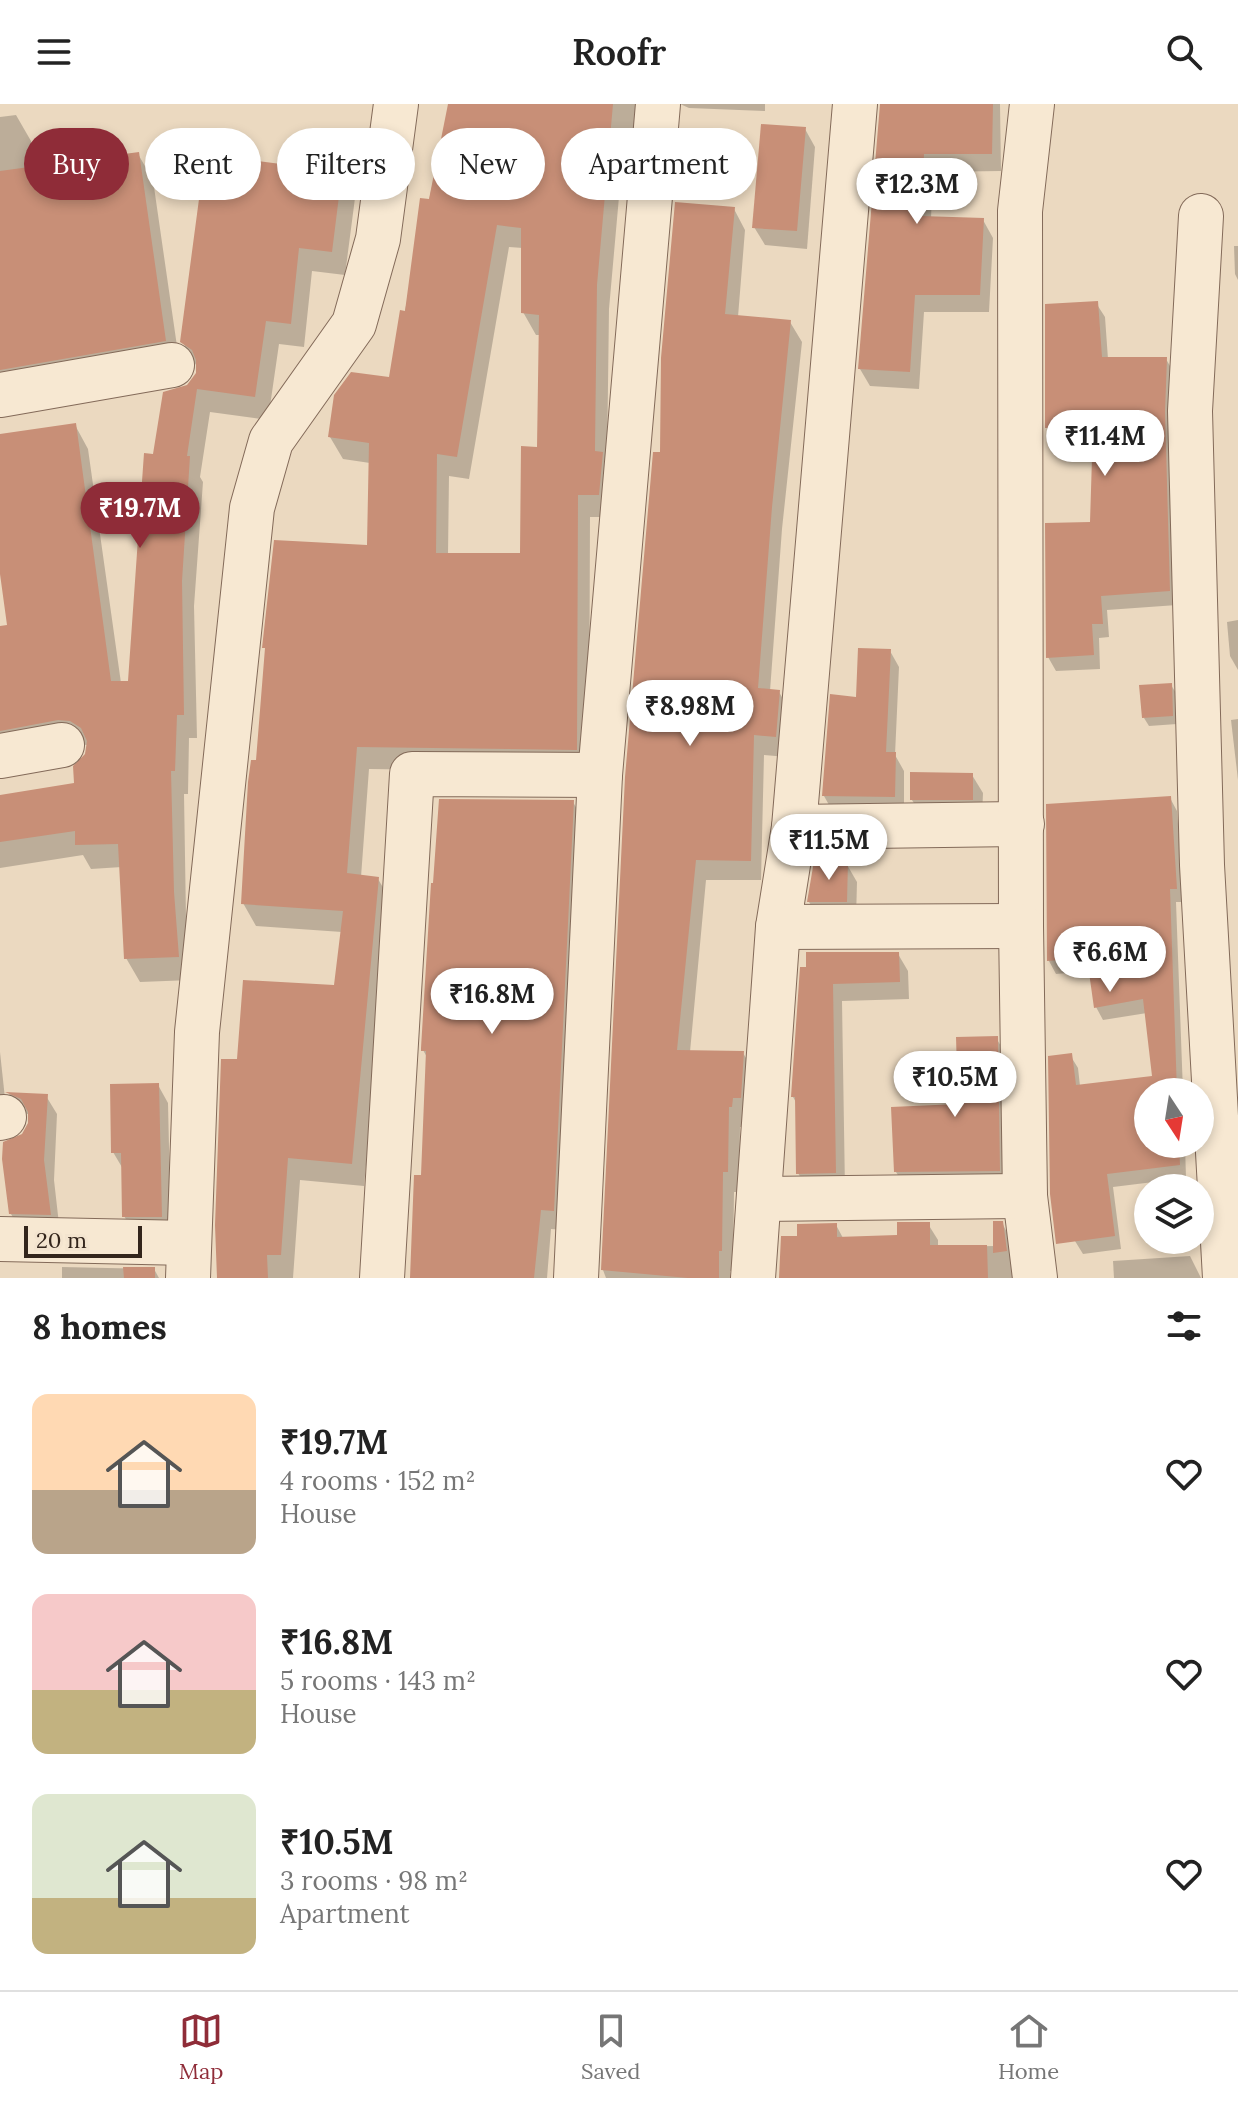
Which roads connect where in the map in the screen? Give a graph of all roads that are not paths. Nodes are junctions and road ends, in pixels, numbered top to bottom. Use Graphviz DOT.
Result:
graph roads {
  1 [pos="396,104"];
  2 [pos="658,104"];
  3 [pos="855,104"];
  4 [pos="1032,104"];
  5 [pos="1201,216"];
  6 [pos="172,365"];
  7 [pos="0,395"];
  8 [pos="62,745"];
  9 [pos="0,756"];
  10 [pos="600,775"];
  11 [pos="1022,824"];
  12 [pos="794,827"];
  13 [pos="1021,926"];
  14 [pos="778,927"];
  15 [pos="1025,1196"];
  16 [pos="760,1199"];
  17 [pos="0,1239"];
  18 [pos="188,1260"];
  19 [pos="382,1278"];
  20 [pos="576,1278"];
  21 [pos="753,1278"];
  22 [pos="1035,1278"];
  23 [pos="1225,1278"];
  1 -- 18 [label="street"];
  2 -- 10 [label="street"];
  3 -- 12 [label="street"];
  4 -- 11 [label="street"];
  5 -- 23 [label="street"];
  6 -- 7 [label="street"];
  8 -- 9 [label="street"];
  10 -- 19 [label="street"];
  10 -- 20 [label="street"];
  11 -- 12 [label="street"];
  11 -- 13 [label="street"];
  12 -- 14 [label="street"];
  13 -- 14 [label="street"];
  13 -- 15 [label="street"];
  14 -- 16 [label="street"];
  15 -- 16 [label="street"];
  15 -- 22 [label="street"];
  16 -- 21 [label="street"];
  17 -- 18 [label="street"];
}
